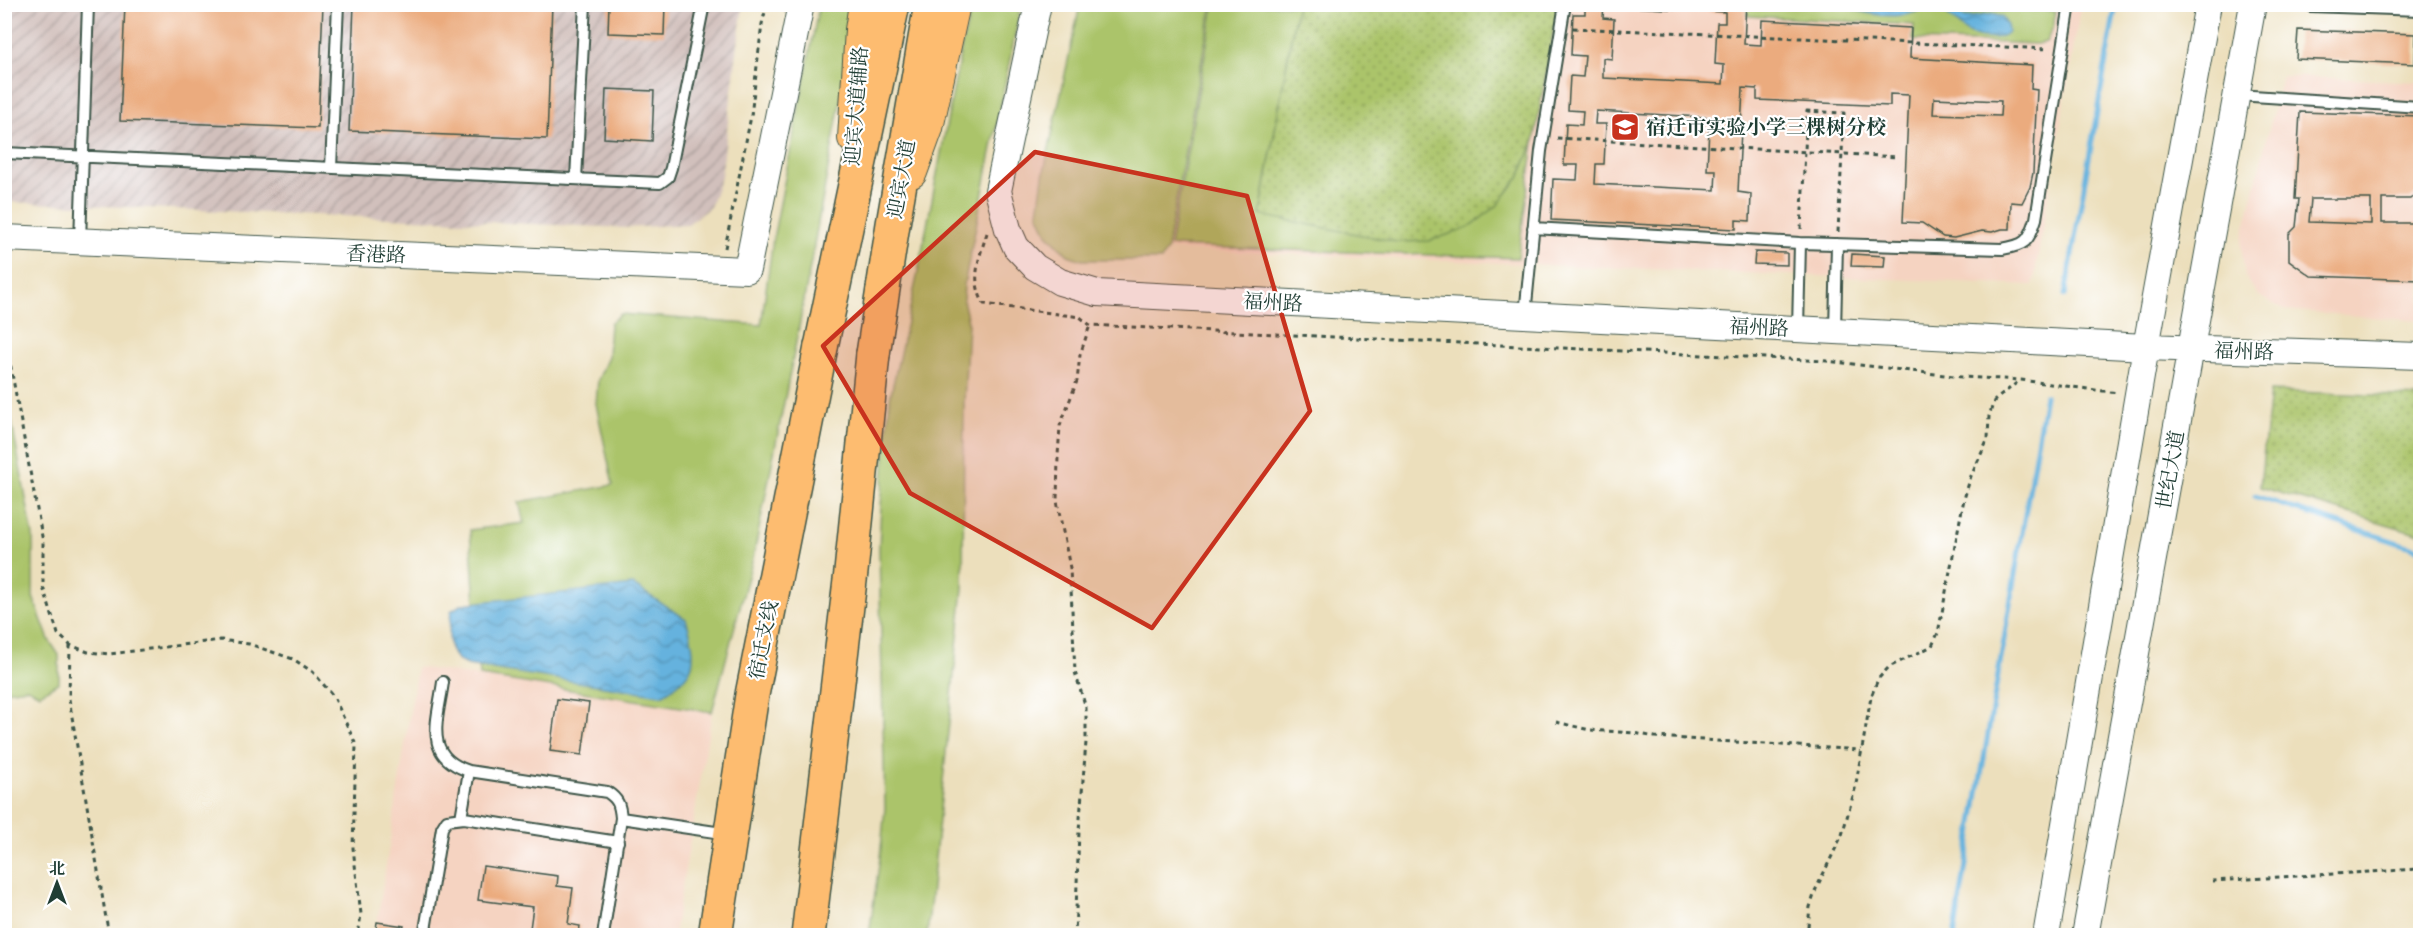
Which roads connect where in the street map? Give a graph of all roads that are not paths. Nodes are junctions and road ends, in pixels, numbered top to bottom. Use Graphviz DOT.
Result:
graph roads {
  1 [pos="88,4"];
  2 [pos="338,4"];
  3 [pos="585,4"];
  4 [pos="704,4"];
  5 [pos="801,4"];
  6 [pos="865,4"];
  7 [pos="879,4"];
  8 [pos="892,4"];
  9 [pos="1038,4"];
  10 [pos="1565,4"];
  11 [pos="2070,4"];
  12 [pos="2208,4"];
  13 [pos="2253,4"];
  14 [pos="2310,6"];
  15 [pos="937,7"];
  16 [pos="2421,10"];
  17 [pos="2238,95"];
  18 [pos="2421,107"];
  19 [pos="4,153"];
  20 [pos="82,156"];
  21 [pos="331,168"];
  22 [pos="576,179"];
  23 [pos="849,208"];
  24 [pos="1533,228"];
  25 [pos="4,238"];
  26 [pos="80,241"];
  27 [pos="1800,243"];
  28 [pos="1837,244"];
  29 [pos="1525,315"];
  30 [pos="1798,329"];
  31 [pos="1835,331"];
  32 [pos="2146,347"];
  33 [pos="2193,349"];
  34 [pos="2421,356"];
  35 [pos="443,682"];
  36 [pos="469,771"];
  37 [pos="461,818"];
  38 [pos="621,818"];
  39 [pos="730,835"];
  40 [pos="618,842"];
  41 [pos="424,936"];
  42 [pos="603,936"];
  43 [pos="715,936"];
  44 [pos="808,936"];
  45 [pos="2046,936"];
  46 [pos="2085,936"];
  1 -- 20 [label="lane"];
  2 -- 21 [label="lane"];
  3 -- 22 [label="lane"];
  4 -- 22 [label="lane"];
  5 -- 26 [label="street, 香港路"];
  6 -- 23 [label="main road, 迎宾大道辅路"];
  7 -- 23 [label="highway"];
  8 -- 23 [label="highway"];
  9 -- 29 [label="street, 福州路"];
  10 -- 24 [label="lane"];
  11 -- 28 [label="lane"];
  12 -- 32 [label="street"];
  13 -- 17 [label="street, 世纪大道"];
  14 -- 16 [label="lane"];
  15 -- 44 [label="highway, 迎宾大道"];
  17 -- 18 [label="lane"];
  17 -- 33 [label="street, 世纪大道"];
  19 -- 20 [label="lane"];
  20 -- 21 [label="lane"];
  20 -- 26 [label="lane"];
  21 -- 22 [label="lane"];
  23 -- 39 [label="highway, 宿迁支线"];
  24 -- 27 [label="lane"];
  24 -- 29 [label="lane"];
  25 -- 26 [label="street, 香港路"];
  27 -- 28 [label="lane"];
  27 -- 30 [label="lane"];
  28 -- 31 [label="lane"];
  29 -- 30 [label="street, 福州路"];
  30 -- 31 [label="street, 福州路"];
  31 -- 32 [label="street, 福州路"];
  32 -- 33 [label="street, 福州路"];
  32 -- 45 [label="street"];
  33 -- 34 [label="street, 福州路"];
  33 -- 46 [label="street, 世纪大道"];
  35 -- 36 [label="lane"];
  36 -- 37 [label="lane"];
  36 -- 38 [label="lane"];
  37 -- 40 [label="lane"];
  37 -- 41 [label="lane"];
  38 -- 39 [label="lane"];
  38 -- 40 [label="lane"];
  39 -- 43 [label="highway, 宿迁支线"];
  40 -- 42 [label="lane"];
}
